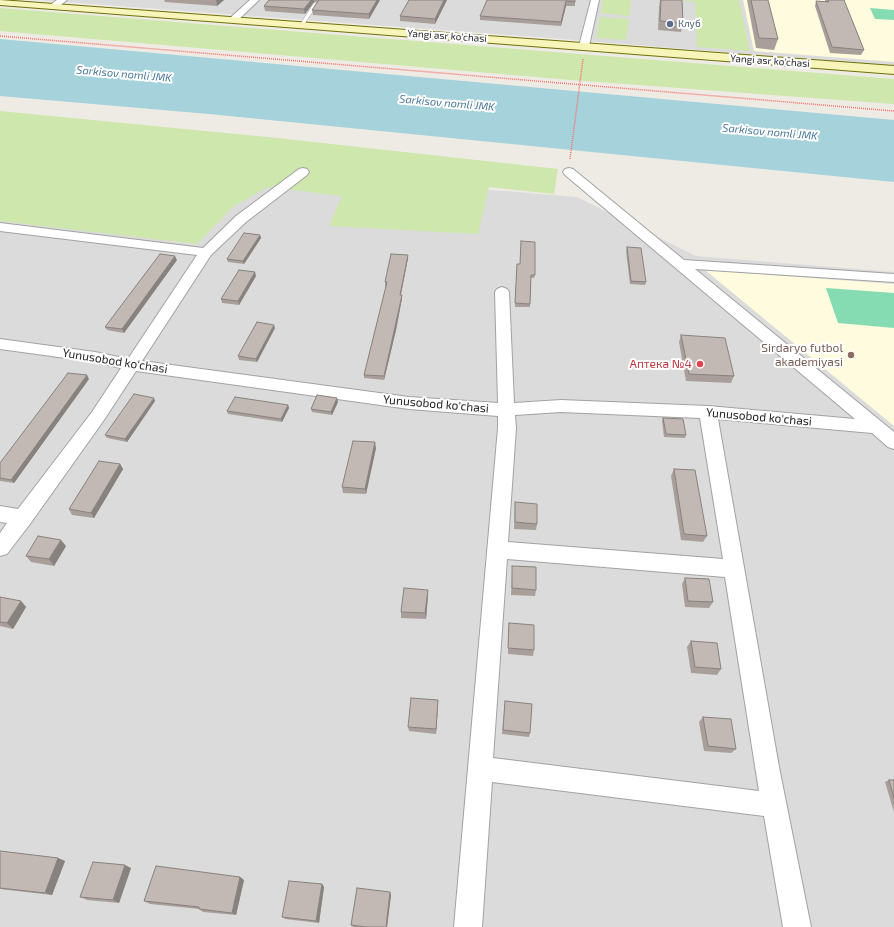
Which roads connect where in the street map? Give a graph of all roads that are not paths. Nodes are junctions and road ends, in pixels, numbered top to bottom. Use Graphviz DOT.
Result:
graph roads {
  1 [pos="254,0"];
  2 [pos="595,0"];
  3 [pos="0,2"];
  4 [pos="58,3"];
  5 [pos="316,4"];
  6 [pos="233,20"];
  7 [pos="302,26"];
  8 [pos="584,46"];
  9 [pos="894,70"];
  10 [pos="302,172"];
  11 [pos="569,172"];
  12 [pos="0,227"];
  13 [pos="206,252"];
  14 [pos="678,264"];
  15 [pos="894,278"];
  16 [pos="502,292"];
  17 [pos="0,344"];
  18 [pos="132,365"];
  19 [pos="506,410"];
  20 [pos="708,412"];
  21 [pos="876,427"];
  22 [pos="894,442"];
  23 [pos="0,514"];
  24 [pos="23,518"];
  25 [pos="0,548"];
  26 [pos="498,550"];
  27 [pos="734,569"];
  28 [pos="481,769"];
  29 [pos="774,805"];
  30 [pos="468,927"];
  31 [pos="796,927"];
  1 -- 6 [label="street"];
  2 -- 8 [label="street"];
  3 -- 4 [label="street, Yangi asr ko'chasi"];
  4 -- 6 [label="street, Yangi asr ko'chasi"];
  5 -- 7 [label="lane"];
  6 -- 7 [label="street, Yangi asr ko'chasi"];
  7 -- 8 [label="street, Yangi asr ko'chasi"];
  8 -- 9 [label="street, Yangi asr ko'chasi"];
  10 -- 13 [label="street"];
  11 -- 14 [label="street"];
  12 -- 13 [label="street"];
  13 -- 18 [label="street"];
  14 -- 15 [label="street"];
  14 -- 21 [label="street"];
  16 -- 19 [label="street"];
  17 -- 18 [label="street, Yunusobod ko'chasi"];
  18 -- 19 [label="street, Yunusobod ko'chasi"];
  18 -- 24 [label="street"];
  19 -- 20 [label="street, Yunusobod ko'chasi"];
  19 -- 26 [label="street"];
  20 -- 21 [label="street, Yunusobod ko'chasi"];
  20 -- 27 [label="street"];
  21 -- 22 [label="street"];
  23 -- 24 [label="street"];
  24 -- 25 [label="street"];
  26 -- 27 [label="street"];
  26 -- 28 [label="street"];
  27 -- 29 [label="street"];
  28 -- 29 [label="street"];
  28 -- 30 [label="street"];
  29 -- 31 [label="street"];
}
